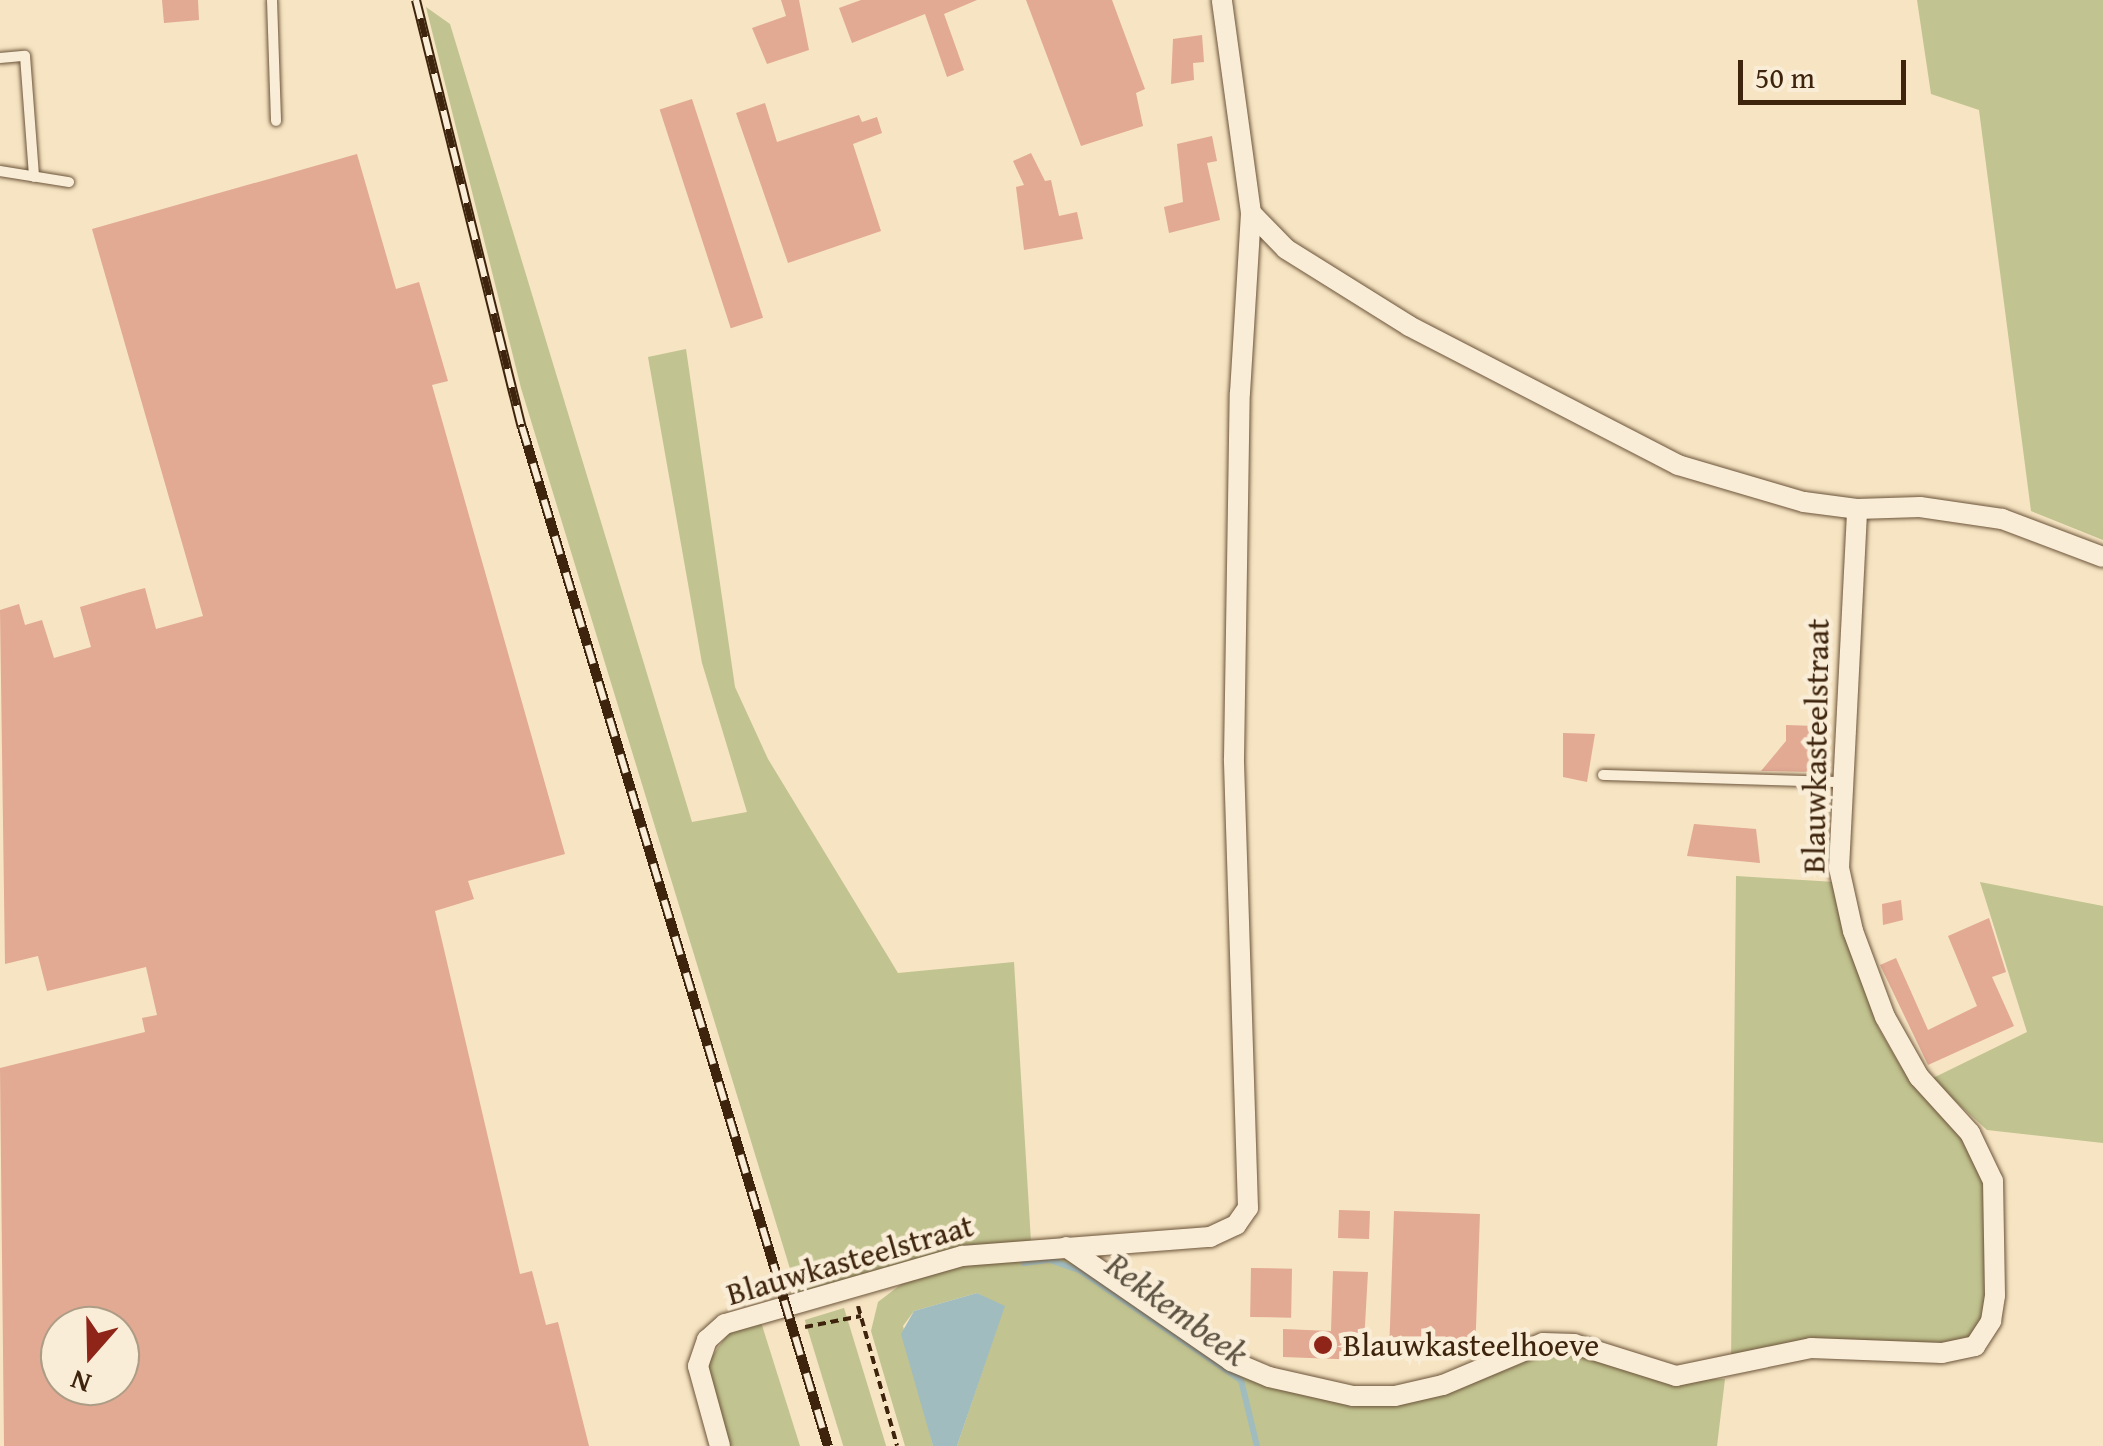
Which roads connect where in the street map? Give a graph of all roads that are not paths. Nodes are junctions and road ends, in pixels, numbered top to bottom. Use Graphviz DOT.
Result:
graph roads {
  1 [pos="272,0"];
  2 [pos="1222,0"];
  3 [pos="0,58"];
  4 [pos="276,121"];
  5 [pos="0,171"];
  6 [pos="34,177"];
  7 [pos="68,182"];
  8 [pos="1251,213"];
  9 [pos="1856,509"];
  10 [pos="2103,557"];
  11 [pos="1603,776"];
  12 [pos="1840,782"];
  13 [pos="1066,1247"];
  14 [pos="720,1446"];
  1 -- 4 [label="lane"];
  2 -- 8 [label="street, Blauwkasteelstraat"];
  3 -- 6 [label="lane"];
  5 -- 6 [label="lane"];
  6 -- 7 [label="lane"];
  8 -- 9 [label="street"];
  8 -- 13 [label="street, Blauwkasteelstraat"];
  9 -- 10 [label="street"];
  9 -- 12 [label="street, Blauwkasteelstraat"];
  11 -- 12 [label="lane"];
  12 -- 13 [label="street, Blauwkasteelstraat"];
  13 -- 14 [label="street, Blauwkasteelstraat"];
}
